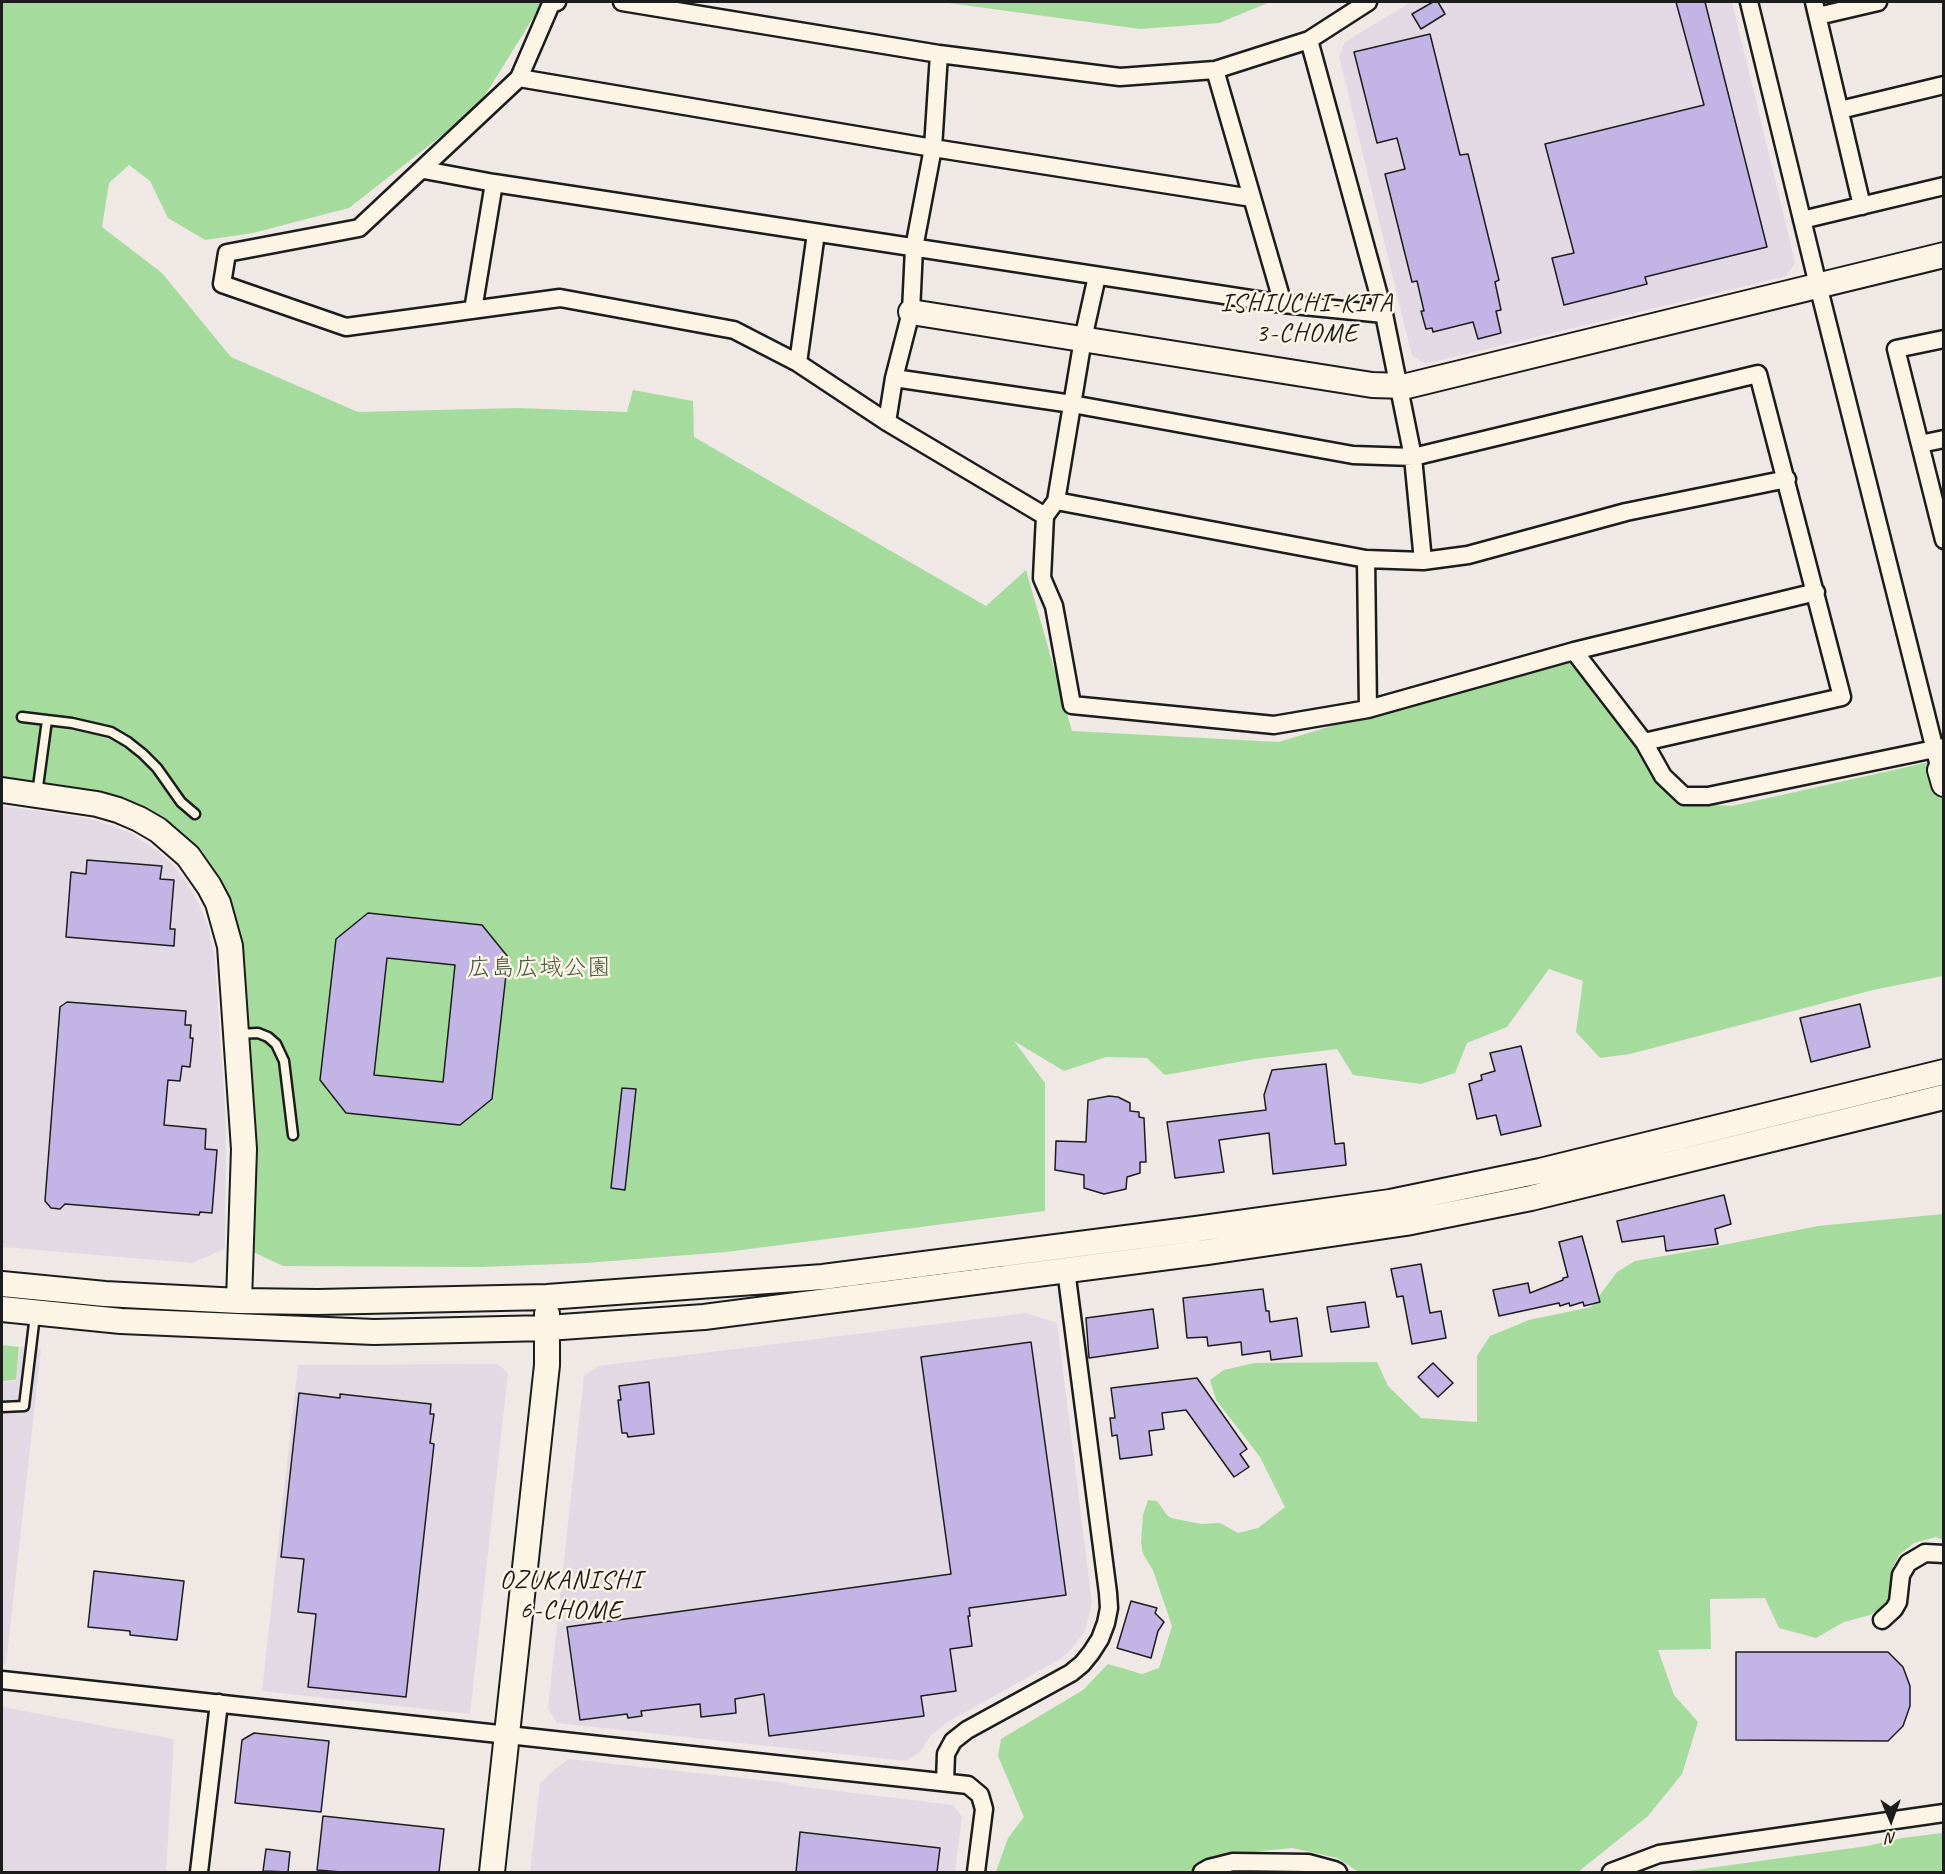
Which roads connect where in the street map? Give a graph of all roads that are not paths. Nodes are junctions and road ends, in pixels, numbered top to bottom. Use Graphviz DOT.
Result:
graph roads {
  1 [pos="557,2"];
  2 [pos="622,2"];
  3 [pos="1368,2"];
  4 [pos="1749,2"];
  5 [pos="1878,2"];
  6 [pos="1816,9"];
  7 [pos="1310,40"];
  8 [pos="939,54"];
  9 [pos="1215,70"];
  10 [pos="519,78"];
  11 [pos="1944,85"];
  12 [pos="1840,110"];
  13 [pos="933,148"];
  14 [pos="423,170"];
  15 [pos="494,183"];
  16 [pos="1944,186"];
  17 [pos="1252,198"];
  18 [pos="1862,206"];
  19 [pos="1803,220"];
  20 [pos="816,233"];
  21 [pos="914,248"];
  22 [pos="1944,255"];
  23 [pos="1097,276"];
  24 [pos="1818,285"];
  25 [pos="1282,304"];
  26 [pos="474,310"];
  27 [pos="911,312"];
  28 [pos="1384,314"];
  29 [pos="1083,339"];
  30 [pos="1944,339"];
  31 [pos="798,363"];
  32 [pos="894,378"];
  33 [pos="1398,386"];
  34 [pos="1072,404"];
  35 [pos="887,422"];
  36 [pos="1944,439"];
  37 [pos="1920,444"];
  38 [pos="1413,457"];
  39 [pos="1787,479"];
  40 [pos="1056,501"];
  41 [pos="1045,516"];
  42 [pos="1944,540"];
  43 [pos="1366,559"];
  44 [pos="1424,561"];
  45 [pos="1816,592"];
  46 [pos="1574,651"];
  47 [pos="1368,710"];
  48 [pos="22,717"];
  49 [pos="47,720"];
  50 [pos="1644,742"];
  51 [pos="1941,763"];
  52 [pos="2,790"];
  53 [pos="37,794"];
  54 [pos="195,814"];
  55 [pos="236,1034"];
  56 [pos="1944,1072"];
  57 [pos="1944,1097"];
  58 [pos="293,1135"];
  59 [pos="1066,1270"];
  60 [pos="2,1284"];
  61 [pos="547,1297"];
  62 [pos="239,1301"];
  63 [pos="2,1309"];
  64 [pos="36,1312"];
  65 [pos="547,1328"];
  66 [pos="2,1407"];
  67 [pos="1944,1554"];
  68 [pos="1882,1620"];
  69 [pos="2,1680"];
  70 [pos="219,1702"];
  71 [pos="507,1736"];
  72 [pos="945,1782"];
  73 [pos="1944,1813"];
  74 [pos="200,1872"];
  75 [pos="492,1872"];
  76 [pos="976,1872"];
  77 [pos="1202,1872"];
  78 [pos="1338,1872"];
  79 [pos="1611,1872"];
  1 -- 10 [label="street"];
  2 -- 8 [label="street"];
  3 -- 7 [label="street"];
  4 -- 19 [label="street"];
  5 -- 6 [label="street"];
  6 -- 12 [label="street"];
  7 -- 9 [label="street"];
  7 -- 28 [label="street"];
  8 -- 9 [label="street"];
  8 -- 13 [label="street"];
  9 -- 17 [label="street"];
  10 -- 13 [label="street"];
  10 -- 14 [label="street"];
  11 -- 12 [label="street"];
  12 -- 18 [label="street"];
  13 -- 17 [label="street"];
  13 -- 21 [label="street"];
  14 -- 15 [label="street"];
  14 -- 26 [label="street"];
  15 -- 20 [label="street"];
  15 -- 26 [label="street"];
  16 -- 18 [label="street"];
  17 -- 25 [label="street"];
  18 -- 19 [label="street"];
  19 -- 24 [label="street"];
  20 -- 21 [label="street"];
  20 -- 31 [label="street"];
  21 -- 23 [label="street"];
  21 -- 27 [label="street"];
  22 -- 24 [label="street"];
  23 -- 25 [label="street"];
  23 -- 29 [label="street"];
  24 -- 33 [label="street"];
  24 -- 51 [label="street"];
  25 -- 28 [label="street"];
  26 -- 31 [label="street"];
  27 -- 29 [label="street"];
  27 -- 32 [label="street"];
  28 -- 33 [label="street"];
  29 -- 33 [label="street"];
  29 -- 34 [label="street"];
  30 -- 37 [label="street"];
  31 -- 35 [label="street"];
  32 -- 34 [label="street"];
  32 -- 35 [label="street"];
  33 -- 38 [label="street"];
  34 -- 38 [label="street"];
  34 -- 40 [label="street"];
  35 -- 41 [label="street"];
  36 -- 37 [label="street"];
  37 -- 42 [label="street"];
  38 -- 39 [label="street"];
  38 -- 44 [label="street"];
  39 -- 44 [label="street"];
  39 -- 45 [label="street"];
  40 -- 41 [label="street"];
  40 -- 43 [label="street"];
  41 -- 47 [label="street"];
  43 -- 44 [label="street"];
  43 -- 47 [label="street"];
  45 -- 46 [label="street"];
  45 -- 50 [label="street"];
  46 -- 47 [label="street"];
  46 -- 50 [label="street"];
  48 -- 49 [label="lane"];
  49 -- 53 [label="lane"];
  49 -- 54 [label="lane"];
  50 -- 51 [label="street"];
  52 -- 53 [label="street"];
  53 -- 55 [label="street"];
  55 -- 58 [label="lane"];
  55 -- 62 [label="street"];
  56 -- 61 [label="street"];
  57 -- 59 [label="street"];
  59 -- 65 [label="street"];
  59 -- 72 [label="street"];
  60 -- 62 [label="street"];
  61 -- 62 [label="street"];
  61 -- 65 [label="street"];
  63 -- 64 [label="street"];
  64 -- 65 [label="street"];
  64 -- 66 [label="lane"];
  65 -- 71 [label="street"];
  67 -- 68 [label="street"];
  69 -- 70 [label="street"];
  70 -- 71 [label="street"];
  70 -- 74 [label="street"];
  71 -- 72 [label="street"];
  71 -- 75 [label="street"];
  72 -- 76 [label="street"];
  73 -- 79 [label="street"];
  77 -- 78 [label="street"];
}
